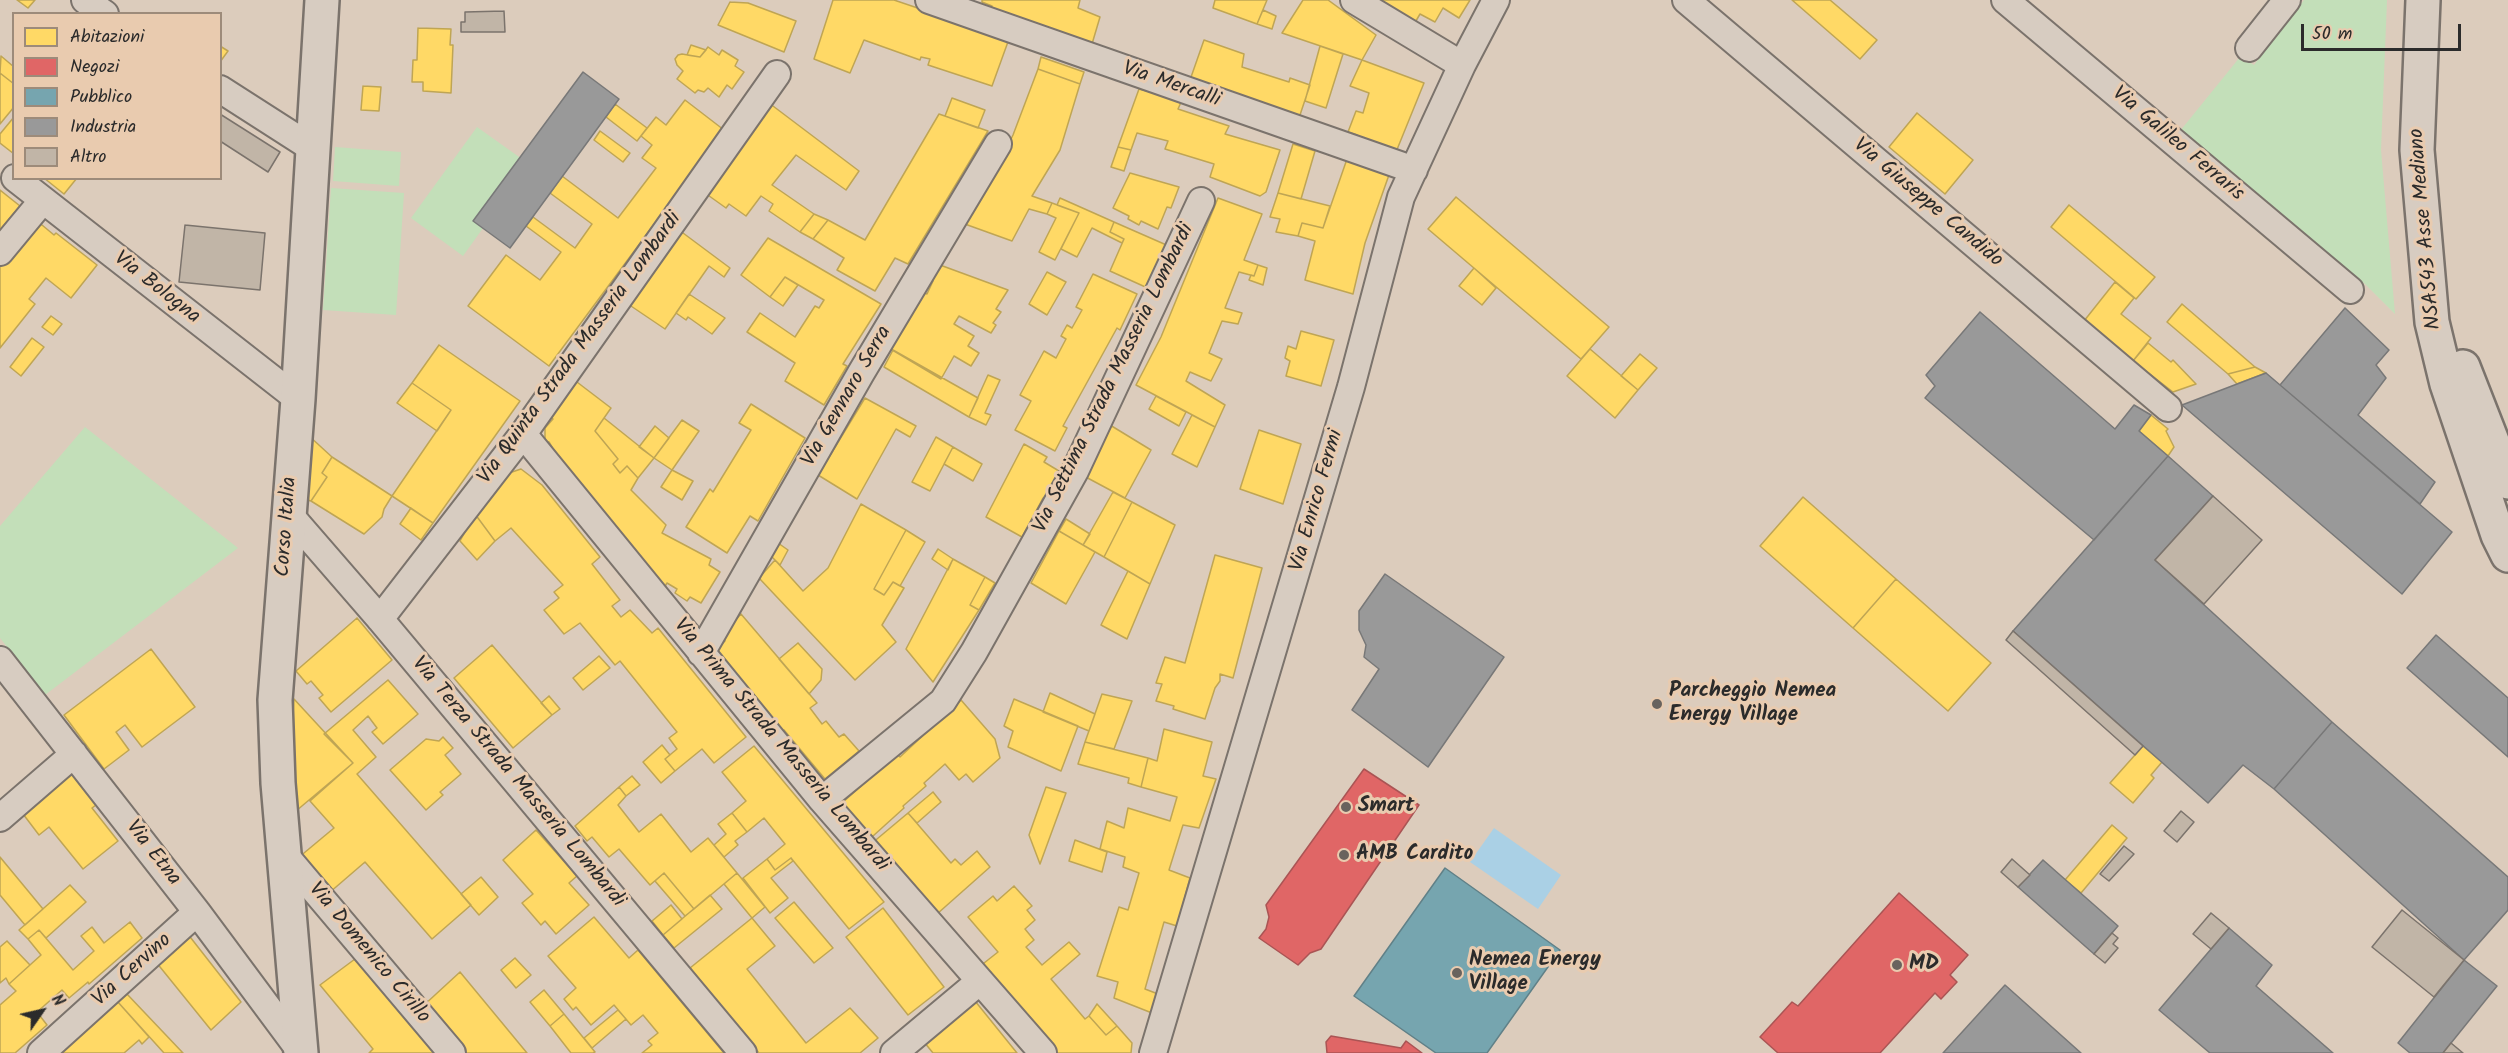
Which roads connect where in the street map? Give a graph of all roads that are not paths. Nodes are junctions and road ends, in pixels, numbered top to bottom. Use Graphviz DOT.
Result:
graph roads {
  1 [pos="85,0"];
  2 [pos="322,0"];
  3 [pos="929,0"];
  4 [pos="1354,0"];
  5 [pos="1496,0"];
  6 [pos="1686,0"];
  7 [pos="2005,0"];
  8 [pos="2287,0"];
  9 [pos="2423,0"];
  10 [pos="2442,0"];
  11 [pos="102,12"];
  12 [pos="2248,48"];
  13 [pos="1462,65"];
  14 [pos="777,74"];
  15 [pos="222,89"];
  16 [pos="998,144"];
  17 [pos="312,148"];
  18 [pos="0,166"];
  19 [pos="1414,170"];
  20 [pos="12,176"];
  21 [pos="17,180"];
  22 [pos="43,200"];
  23 [pos="1201,201"];
  24 [pos="0,252"];
  25 [pos="2349,290"];
  26 [pos="298,399"];
  27 [pos="2168,408"];
  28 [pos="522,434"];
  29 [pos="2508,482"];
  30 [pos="289,514"];
  31 [pos="2508,555"];
  32 [pos="380,619"];
  33 [pos="701,653"];
  34 [pos="0,660"];
  35 [pos="74,754"];
  36 [pos="822,800"];
  37 [pos="0,818"];
  38 [pos="284,854"];
  39 [pos="197,912"];
  40 [pos="980,981"];
  41 [pos="1164,1013"];
  42 [pos="41,1053"];
  43 [pos="301,1053"];
  44 [pos="452,1053"];
  45 [pos="743,1053"];
  46 [pos="894,1053"];
  47 [pos="1043,1053"];
  48 [pos="1153,1053"];
  49 [pos="1169,1053"];
  1 -- 11 [label="street"];
  2 -- 17 [label="main road, Corso Italia"];
  3 -- 19 [label="street, Via Mercalli"];
  4 -- 13 [label="street"];
  5 -- 13 [label="street, Via Enrico Fermi"];
  6 -- 27 [label="street, Via Giuseppe Candido"];
  7 -- 25 [label="street, Via Galileo Ferraris"];
  8 -- 12 [label="street"];
  9 -- 31 [label="main road, NSA543 Asse Mediano"];
  10 -- 29 [label="main road, NSA543 Asse Mediano"];
  13 -- 19 [label="street, Via Enrico Fermi"];
  14 -- 28 [label="street, Via Quinta Strada Masseria Lombardi"];
  15 -- 17 [label="street"];
  16 -- 33 [label="street, Via Gennaro Serra"];
  17 -- 26 [label="main road, Corso Italia"];
  18 -- 20 [label="street, Via Bologna"];
  19 -- 41 [label="street, Via Enrico Fermi"];
  21 -- 22 [label="street, Via Bologna"];
  22 -- 24 [label="street"];
  22 -- 26 [label="street, Via Bologna"];
  23 -- 36 [label="street, Via Settima Strada Masseria Lombardi"];
  26 -- 30 [label="main road, Corso Italia"];
  28 -- 32 [label="street, Via Quinta Strada Masseria Lombardi"];
  28 -- 33 [label="street, Via Prima Strada Masseria Lombardi"];
  30 -- 32 [label="street, Via Terza Strada Masseria Lombardi"];
  30 -- 38 [label="main road, Corso Italia"];
  32 -- 45 [label="street, Via Terza Strada Masseria Lombardi"];
  33 -- 36 [label="street, Via Prima Strada Masseria Lombardi"];
  34 -- 35 [label="street, Via Etna"];
  35 -- 37 [label="street"];
  35 -- 39 [label="street, Via Etna"];
  36 -- 40 [label="street, Via Prima Strada Masseria Lombardi"];
  38 -- 43 [label="main road, Corso Italia"];
  38 -- 44 [label="street, Via Domenico Cirillo"];
  39 -- 42 [label="street, Via Cervino"];
  39 -- 43 [label="street, Via Etna"];
  40 -- 46 [label="street"];
  40 -- 47 [label="street, Via Prima Strada Masseria Lombardi"];
  41 -- 48 [label="street, Via Enrico Fermi"];
  41 -- 49 [label="street, Via Enrico Fermi"];
}
